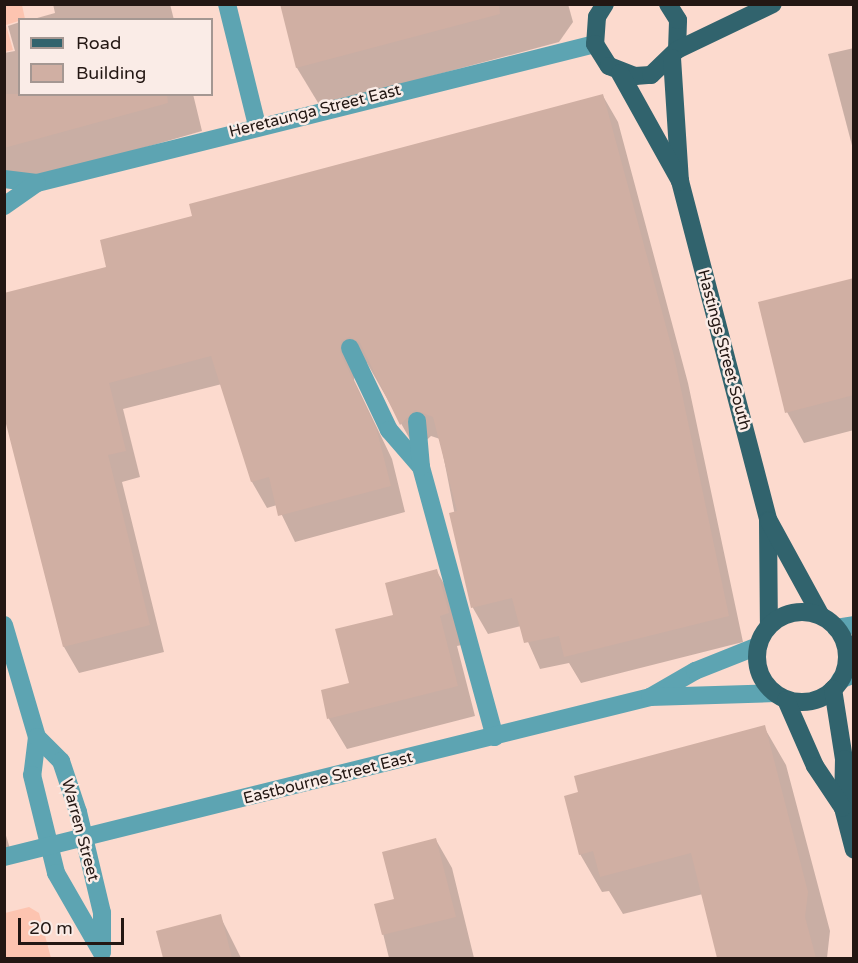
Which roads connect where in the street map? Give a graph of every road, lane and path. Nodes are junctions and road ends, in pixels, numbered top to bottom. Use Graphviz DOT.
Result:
graph roads {
  1 [pos="227,4"];
  2 [pos="668,4"];
  3 [pos="773,4"];
  4 [pos="604,5"];
  5 [pos="595,44"];
  6 [pos="675,54"];
  7 [pos="620,73"];
  8 [pos="257,125"];
  9 [pos="4,179"];
  10 [pos="681,181"];
  11 [pos="37,183"];
  12 [pos="4,206"];
  13 [pos="350,348"];
  14 [pos="417,421"];
  15 [pos="421,467"];
  16 [pos="768,520"];
  17 [pos="821,616"];
  18 [pos="4,625"];
  19 [pos="769,625"];
  20 [pos="845,627"];
  21 [pos="758,646"];
  22 [pos="842,681"];
  23 [pos="781,696"];
  24 [pos="651,698"];
  25 [pos="37,736"];
  26 [pos="495,737"];
  27 [pos="843,808"];
  28 [pos="85,839"];
  29 [pos="50,846"];
  30 [pos="854,850"];
  31 [pos="4,857"];
  32 [pos="103,956"];
  1 -- 8 [label="street"];
  2 -- 6 [label="main road, Hastings Street South"];
  3 -- 6 [label="main road"];
  4 -- 5 [label="main road"];
  5 -- 7 [label="main road, Hastings Street South"];
  5 -- 8 [label="street, Heretaunga Street East"];
  6 -- 7 [label="main road"];
  6 -- 10 [label="main road, Hastings Street South"];
  7 -- 10 [label="main road, Hastings Street South"];
  8 -- 11 [label="street, Heretaunga Street East"];
  9 -- 11 [label="street, Heretaunga Street East"];
  10 -- 16 [label="main road, Hastings Street South"];
  11 -- 12 [label="street, Heretaunga Street East"];
  13 -- 15 [label="street"];
  14 -- 15 [label="street"];
  15 -- 26 [label="street"];
  16 -- 17 [label="main road, Hastings Street South"];
  16 -- 19 [label="main road, Hastings Street South"];
  17 -- 19 [label="main road"];
  17 -- 20 [label="main road"];
  18 -- 25 [label="street, Warren Street"];
  19 -- 21 [label="main road"];
  20 -- 22 [label="main road"];
  21 -- 23 [label="main road"];
  21 -- 24 [label="street, Eastbourne Street East"];
  22 -- 23 [label="main road"];
  22 -- 27 [label="main road"];
  23 -- 24 [label="street, Eastbourne Street East"];
  23 -- 27 [label="main road"];
  24 -- 26 [label="street, Eastbourne Street East"];
  25 -- 28 [label="street, Warren Street"];
  25 -- 29 [label="street, Warren Street"];
  26 -- 28 [label="street, Eastbourne Street East"];
  27 -- 30 [label="main road"];
  28 -- 29 [label="street, Eastbourne Street East"];
  28 -- 32 [label="street, Warren Street"];
  29 -- 31 [label="street, Eastbourne Street East"];
  29 -- 32 [label="street, Warren Street"];
}
